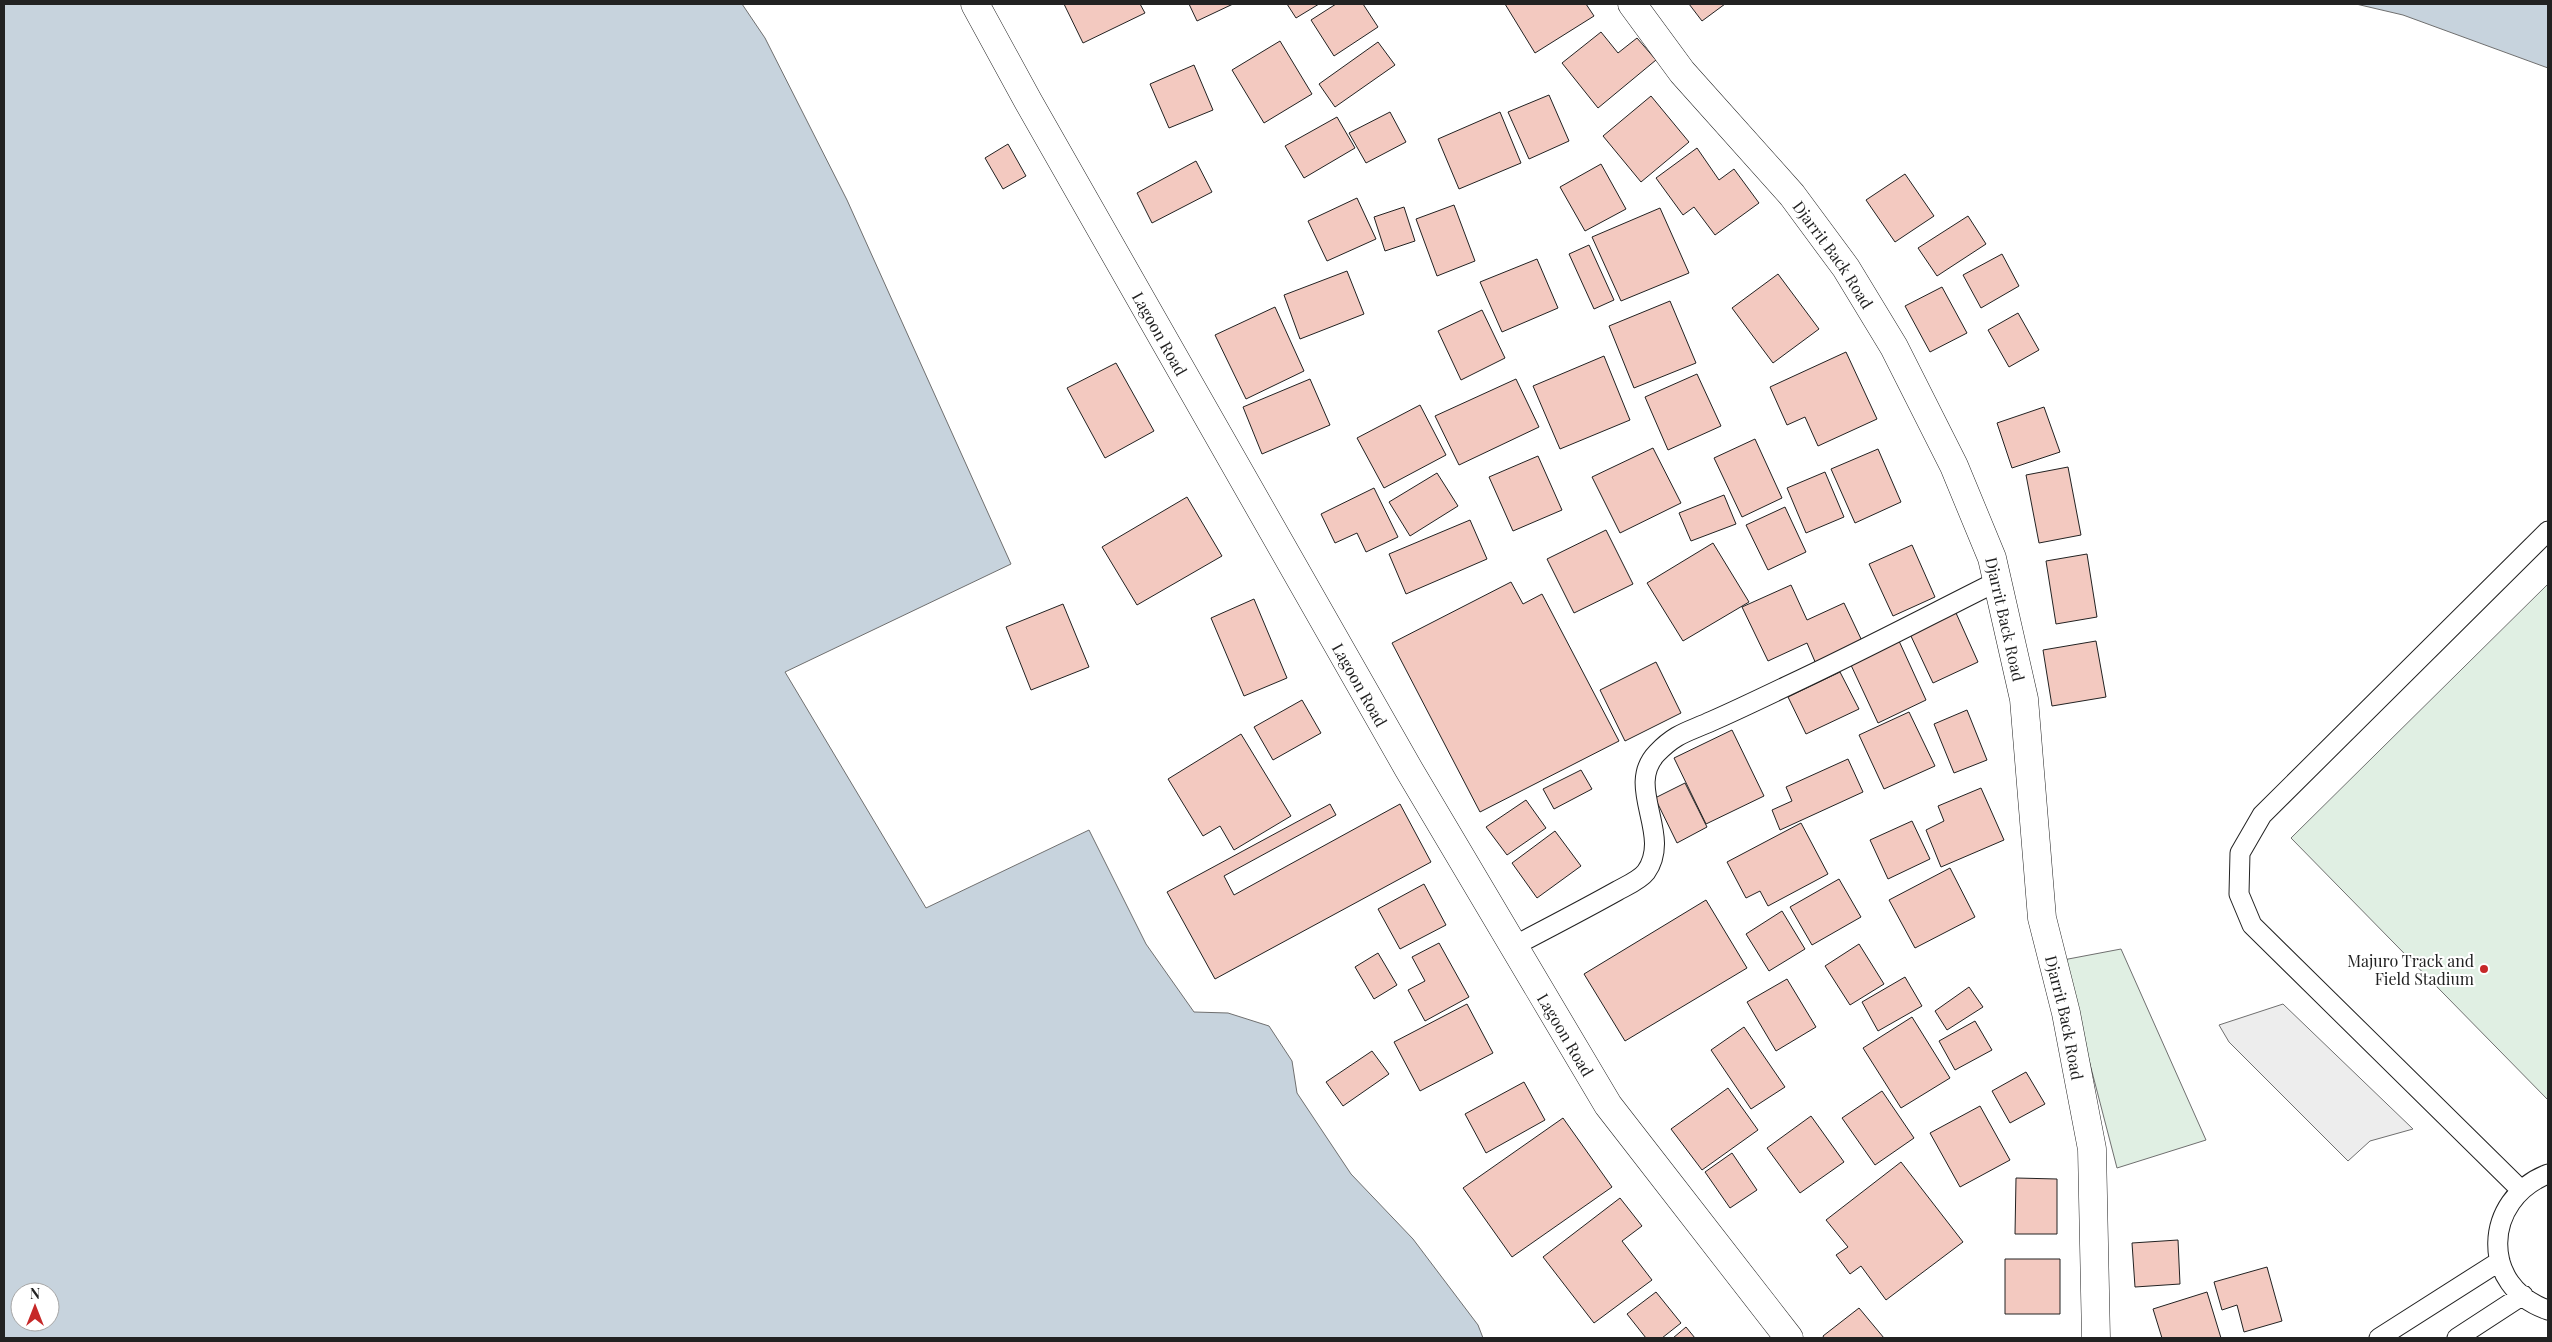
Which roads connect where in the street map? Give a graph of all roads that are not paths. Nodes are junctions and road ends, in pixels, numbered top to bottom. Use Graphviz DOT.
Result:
graph roads {
  1 [pos="975,4"];
  2 [pos="1632,4"];
  3 [pos="2548,531"];
  4 [pos="1998,581"];
  5 [pos="1514,946"];
  6 [pos="2548,1174"];
  7 [pos="2521,1190"];
  8 [pos="2500,1261"];
  9 [pos="2523,1295"];
  10 [pos="2548,1310"];
  11 [pos="1790,1338"];
  12 [pos="2096,1338"];
  13 [pos="2379,1338"];
  14 [pos="2457,1338"];
  1 -- 5 [label="main road, Lagoon Road"];
  2 -- 4 [label="main road, Djarrit Back Road"];
  3 -- 7 [label="lane"];
  4 -- 5 [label="lane"];
  4 -- 12 [label="main road, Djarrit Back Road"];
  5 -- 11 [label="main road, Lagoon Road"];
  6 -- 7 [label="lane"];
  7 -- 8 [label="lane"];
  8 -- 9 [label="lane"];
  8 -- 13 [label="lane"];
  9 -- 10 [label="lane"];
  9 -- 14 [label="lane"];
}
